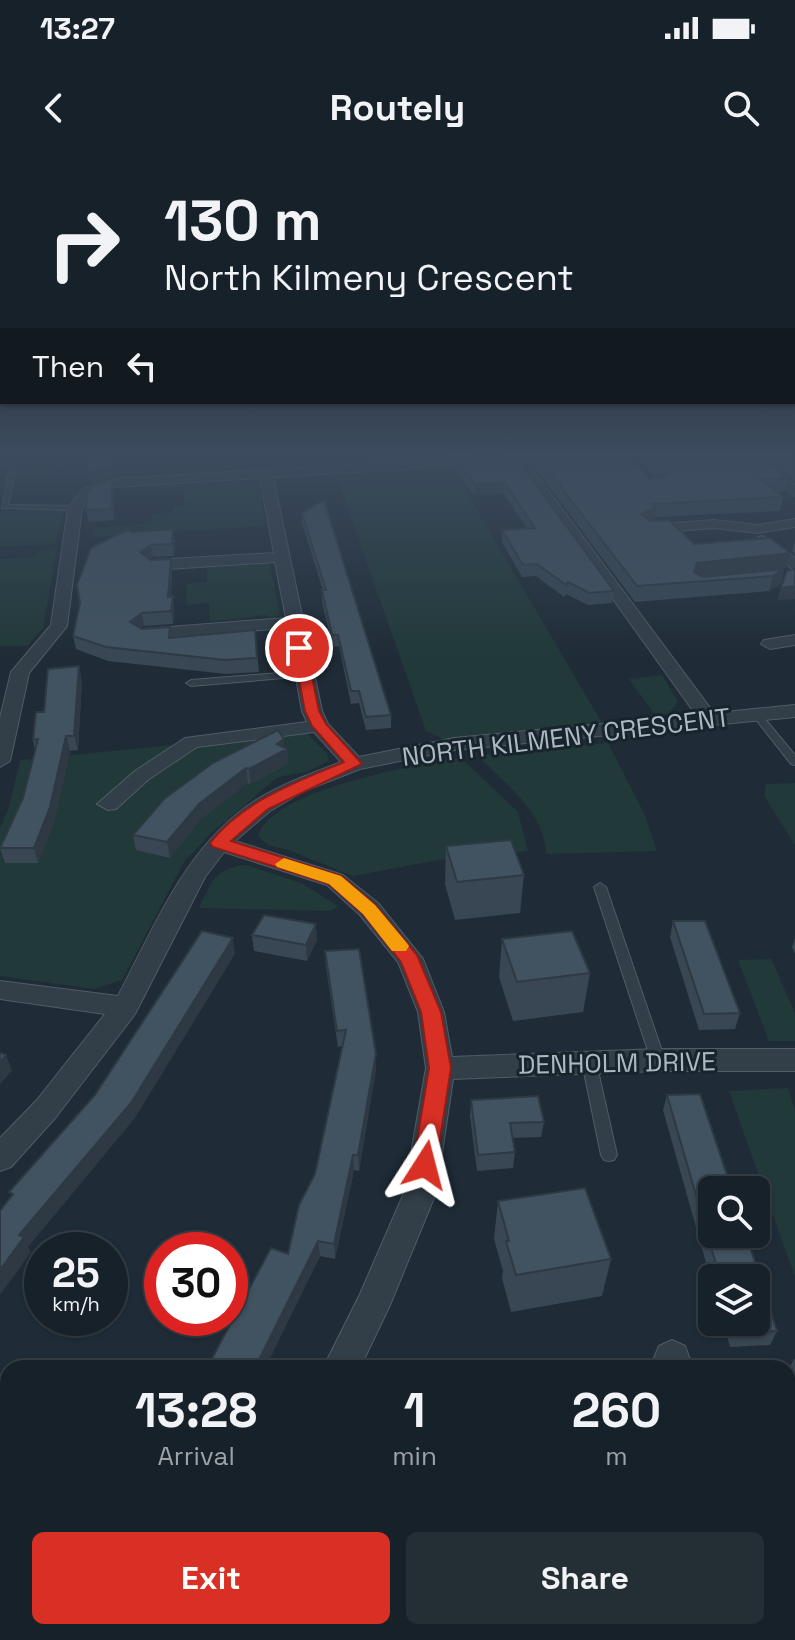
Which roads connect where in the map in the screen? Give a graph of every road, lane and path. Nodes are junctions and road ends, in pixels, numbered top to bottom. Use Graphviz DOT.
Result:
graph roads {
  1 [pos="73,521"];
  2 [pos="275,521"];
  3 [pos="564,521"];
  4 [pos="795,523"];
  5 [pos="649,529"];
  6 [pos="758,529"];
  7 [pos="282,557"];
  8 [pos="153,565"];
  9 [pos="795,566"];
  10 [pos="294,622"];
  11 [pos="144,634"];
  12 [pos="795,640"];
  13 [pos="770,644"];
  14 [pos="305,674"];
  15 [pos="191,683"];
  16 [pos="795,711"];
  17 [pos="757,715"];
  18 [pos="709,720"];
  19 [pos="319,726"];
  20 [pos="0,761"];
  21 [pos="795,762"];
  22 [pos="354,764"];
  23 [pos="108,804"];
  24 [pos="219,843"];
  25 [pos="600,887"];
  26 [pos="0,990"];
  27 [pos="126,1007"];
  28 [pos="658,1060"];
  29 [pos="795,1060"];
  30 [pos="589,1062"];
  31 [pos="440,1068"];
  32 [pos="609,1155"];
  33 [pos="0,1158"];
  34 [pos="345,1360"];
  1 -- 20 [label="street"];
  2 -- 7 [label="street"];
  3 -- 18 [label="street"];
  4 -- 6 [label="street"];
  5 -- 6 [label="street"];
  6 -- 9 [label="street"];
  7 -- 8 [label="street"];
  7 -- 10 [label="street"];
  10 -- 11 [label="street"];
  10 -- 14 [label="street"];
  12 -- 13 [label="street"];
  14 -- 15 [label="lane"];
  14 -- 19 [label="street"];
  16 -- 17 [label="street, NORTH KILMENY CRESCENT"];
  17 -- 18 [label="street, NORTH KILMENY CRESCENT"];
  17 -- 21 [label="lane"];
  18 -- 22 [label="street, NORTH KILMENY CRESCENT"];
  19 -- 22 [label="street"];
  19 -- 23 [label="street"];
  22 -- 24 [label="street, NORTH KILMENY CRESCENT"];
  24 -- 27 [label="street, NORTH KILMENY CRESCENT"];
  24 -- 31 [label="street"];
  25 -- 28 [label="lane"];
  26 -- 27 [label="street"];
  27 -- 33 [label="street, NORTH KILMENY CRESCENT"];
  28 -- 29 [label="street, DENHOLM DRIVE"];
  28 -- 30 [label="street, DENHOLM DRIVE"];
  30 -- 31 [label="street, DENHOLM DRIVE"];
  30 -- 32 [label="lane"];
  31 -- 34 [label="street"];
}
